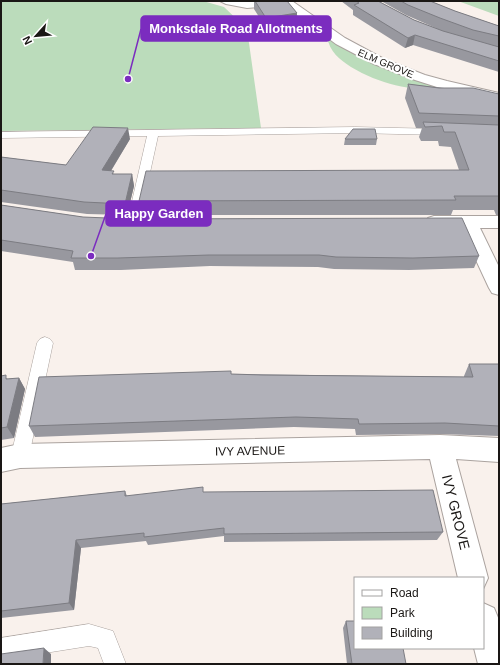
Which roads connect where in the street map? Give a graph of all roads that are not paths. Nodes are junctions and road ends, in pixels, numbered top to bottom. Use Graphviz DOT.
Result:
graph roads {
  1 [pos="226,1"];
  2 [pos="291,1"];
  3 [pos="286,2"];
  4 [pos="499,96"];
  5 [pos="448,132"];
  6 [pos="152,133"];
  7 [pos="1,135"];
  8 [pos="420,222"];
  9 [pos="468,222"];
  10 [pos="499,222"];
  11 [pos="133,223"];
  12 [pos="499,288"];
  13 [pos="45,343"];
  14 [pos="440,447"];
  15 [pos="499,450"];
  16 [pos="10,458"];
  17 [pos="473,577"];
  18 [pos="484,624"];
  19 [pos="1,649"];
  20 [pos="115,664"];
  21 [pos="494,664"];
  1 -- 3 [label="street"];
  2 -- 3 [label="street"];
  3 -- 4 [label="street, ELM GROVE"];
  5 -- 6 [label="lane"];
  6 -- 7 [label="lane"];
  6 -- 11 [label="lane"];
  8 -- 9 [label="street"];
  9 -- 10 [label="street"];
  9 -- 12 [label="street"];
  13 -- 16 [label="lane"];
  14 -- 15 [label="street, IVY AVENUE"];
  14 -- 16 [label="street, IVY AVENUE"];
  14 -- 17 [label="street, IVY GROVE"];
  18 -- 21 [label="street"];
  19 -- 20 [label="lane"];
}
